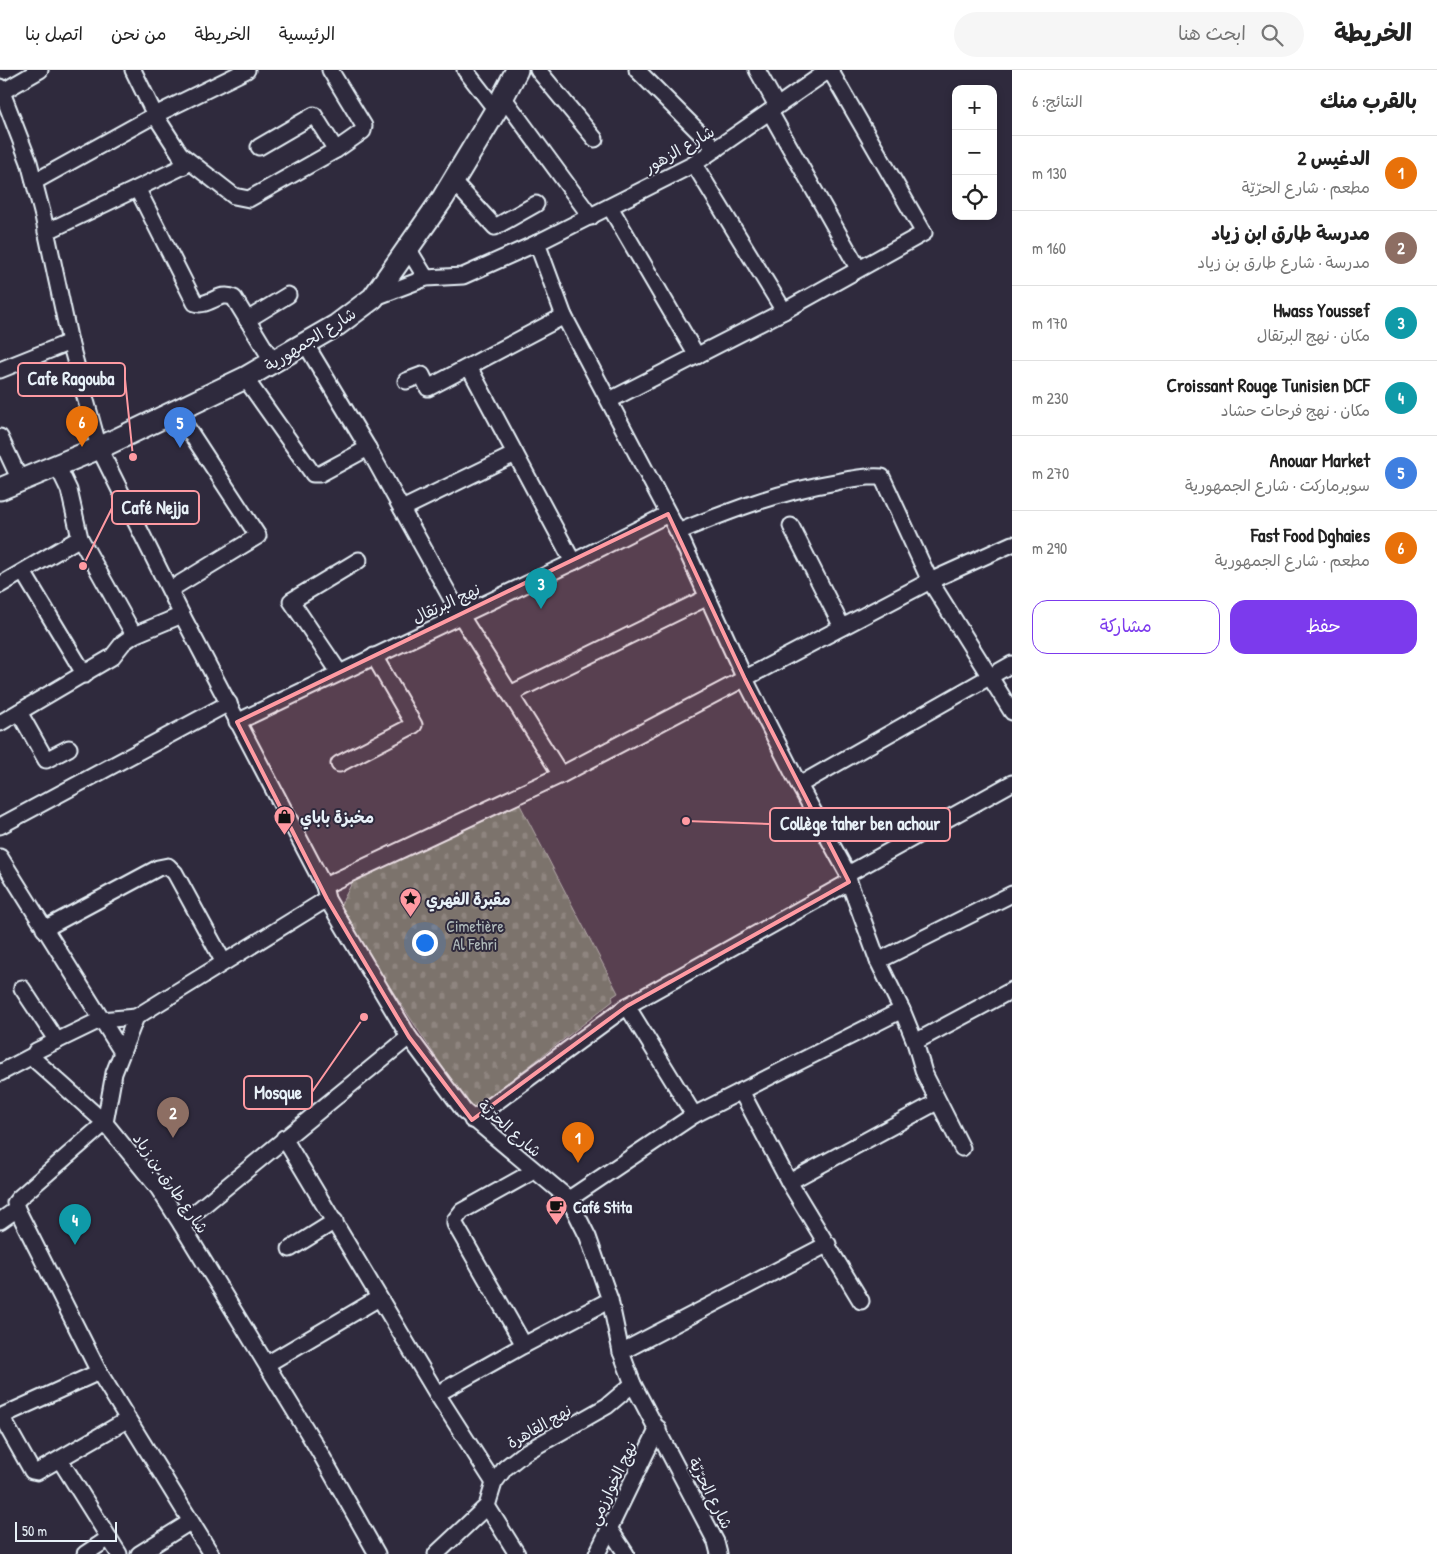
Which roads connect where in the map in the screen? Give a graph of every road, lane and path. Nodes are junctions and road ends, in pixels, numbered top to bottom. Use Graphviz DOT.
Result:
graph roads {
  1 [pos="40,70"];
  2 [pos="134,70"];
  3 [pos="330,70"];
  4 [pos="465,70"];
  5 [pos="517,70"];
  6 [pos="538,70"];
  7 [pos="637,70"];
  8 [pos="756,70"];
  9 [pos="242,71"];
  10 [pos="824,71"];
  11 [pos="1,91"];
  12 [pos="499,103"];
  13 [pos="774,109"];
  14 [pos="155,115"];
  15 [pos="595,139"];
  16 [pos="259,147"];
  17 [pos="716,149"];
  18 [pos="336,150"];
  19 [pos="180,154"];
  20 [pos="694,164"];
  21 [pos="34,182"];
  22 [pos="453,182"];
  23 [pos="138,190"];
  24 [pos="536,204"];
  25 [pos="610,207"];
  26 [pos="591,217"];
  27 [pos="46,232"];
  28 [pos="537,242"];
  29 [pos="409,250"];
  30 [pos="858,268"];
  31 [pos="426,278"];
  32 [pos="288,296"];
  33 [pos="373,298"];
  34 [pos="784,311"];
  35 [pos="564,316"];
  36 [pos="247,320"];
  37 [pos="70,342"];
  38 [pos="305,343"];
  39 [pos="697,356"];
  40 [pos="273,362"];
  41 [pos="469,367"];
  42 [pos="0,370"];
  43 [pos="245,378"];
  44 [pos="406,381"];
  45 [pos="610,400"];
  46 [pos="177,412"];
  47 [pos="0,437"];
  48 [pos="99,448"];
  49 [pos="368,448"];
  50 [pos="515,454"];
  51 [pos="57,465"];
  52 [pos="20,480"];
  53 [pos="0,489"];
  54 [pos="402,509"];
  55 [pos="668,514"];
  56 [pos="791,526"];
  57 [pos="678,532"];
  58 [pos="80,538"];
  59 [pos="1012,544"];
  60 [pos="359,560"];
  61 [pos="573,562"];
  62 [pos="24,572"];
  63 [pos="930,581"];
  64 [pos="0,585"];
  65 [pos="171,589"];
  66 [pos="708,597"];
  67 [pos="182,615"];
  68 [pos="461,616"];
  69 [pos="842,628"];
  70 [pos="134,635"];
  71 [pos="374,656"];
  72 [pos="1012,664"];
  73 [pos="339,672"];
  74 [pos="84,675"];
  75 [pos="990,676"];
  76 [pos="746,680"];
  77 [pos="510,694"];
  78 [pos="228,703"];
  79 [pos="18,712"];
  80 [pos="1012,712"];
  81 [pos="237,722"];
  82 [pos="0,724"];
  83 [pos="69,748"];
  84 [pos="339,764"];
  85 [pos="561,775"];
  86 [pos="799,785"];
  87 [pos="1011,788"];
  88 [pos="0,826"];
  89 [pos="0,857"];
  90 [pos="848,878"];
  91 [pos="325,892"];
  92 [pos="1012,894"];
  93 [pos="44,929"];
  94 [pos="223,961"];
  95 [pos="878,961"];
  96 [pos="22,988"];
  97 [pos="1012,990"];
  98 [pos="627,1006"];
  99 [pos="902,1010"];
  100 [pos="136,1017"];
  101 [pos="100,1020"];
  102 [pos="409,1037"];
  103 [pos="57,1041"];
  104 [pos="915,1042"];
  105 [pos="122,1052"];
  106 [pos="34,1055"];
  107 [pos="0,1073"];
  108 [pos="740,1091"];
  109 [pos="937,1102"];
  110 [pos="694,1115"];
  111 [pos="472,1120"];
  112 [pos="106,1124"];
  113 [pos="284,1138"];
  114 [pos="962,1148"];
  115 [pos="534,1171"];
  116 [pos="789,1182"];
  117 [pos="569,1199"];
  118 [pos="17,1209"];
  119 [pos="0,1221"];
  120 [pos="335,1221"];
  121 [pos="181,1224"];
  122 [pos="828,1244"];
  123 [pos="290,1249"];
  124 [pos="379,1298"];
  125 [pos="610,1300"];
  126 [pos="861,1301"];
  127 [pos="524,1345"];
  128 [pos="621,1352"];
  129 [pos="267,1364"];
  130 [pos="99,1372"];
  131 [pos="633,1384"];
  132 [pos="437,1394"];
  133 [pos="127,1420"];
  134 [pos="658,1428"];
  135 [pos="60,1460"];
  136 [pos="494,1482"];
  137 [pos="487,1506"];
  138 [pos="190,1522"];
  139 [pos="609,1528"];
  140 [pos="109,1538"];
  141 [pos="85,1554"];
  142 [pos="119,1554"];
  143 [pos="139,1554"];
  144 [pos="211,1554"];
  145 [pos="377,1554"];
  146 [pos="436,1554"];
  147 [pos="517,1554"];
  148 [pos="597,1554"];
  149 [pos="626,1554"];
  150 [pos="719,1554"];
  1 -- 11 [label="street"];
  2 -- 14 [label="street"];
  3 -- 18 [label="street"];
  4 -- 12 [label="street"];
  5 -- 12 [label="street, شارع الجمهورية"];
  6 -- 15 [label="street"];
  7 -- 17 [label="street"];
  8 -- 13 [label="street"];
  9 -- 14 [label="street"];
  10 -- 13 [label="street, شارع الزهور"];
  10 -- 30 [label="street"];
  11 -- 21 [label="street, شارع الحرّيّة"];
  12 -- 22 [label="street, شارع الجمهورية"];
  12 -- 26 [label="street"];
  13 -- 17 [label="street, شارع الزهور"];
  13 -- 30 [label="street"];
  14 -- 19 [label="street"];
  14 -- 21 [label="street"];
  16 -- 18 [label="street"];
  17 -- 20 [label="street, شارع الزهور"];
  18 -- 19 [label="street"];
  19 -- 23 [label="street"];
  20 -- 25 [label="street, شارع الزهور"];
  20 -- 34 [label="street"];
  21 -- 27 [label="street, شارع الحرّيّة"];
  22 -- 24 [label="street"];
  22 -- 29 [label="street, شارع الجمهورية"];
  23 -- 27 [label="street"];
  23 -- 36 [label="street"];
  25 -- 26 [label="street, شارع الزهور"];
  25 -- 39 [label="street"];
  26 -- 28 [label="street, شارع الزهور"];
  27 -- 37 [label="street, شارع الحرّيّة"];
  28 -- 31 [label="street, شارع الزهور"];
  28 -- 35 [label="street"];
  29 -- 31 [label="street"];
  29 -- 33 [label="street, شارع الجمهورية"];
  30 -- 34 [label="street"];
  31 -- 33 [label="street, شارع الزهور"];
  32 -- 36 [label="street"];
  33 -- 38 [label="street, شارع الجمهورية"];
  34 -- 39 [label="street"];
  35 -- 41 [label="street"];
  35 -- 45 [label="street"];
  36 -- 40 [label="street"];
  37 -- 42 [label="street"];
  37 -- 48 [label="street, شارع الحرّيّة"];
  38 -- 40 [label="street, شارع الجمهورية"];
  38 -- 49 [label="street"];
  39 -- 45 [label="street"];
  40 -- 43 [label="street, شارع الجمهورية"];
  41 -- 44 [label="street"];
  41 -- 50 [label="street"];
  43 -- 46 [label="street, شارع الجمهورية"];
  43 -- 49 [label="street"];
  45 -- 55 [label="street"];
  46 -- 48 [label="street, شارع الجمهورية"];
  46 -- 65 [label="street"];
  47 -- 52 [label="street"];
  48 -- 51 [label="street, شارع الجمهورية"];
  48 -- 65 [label="street, شارع الحرّيّة"];
  49 -- 54 [label="street"];
  50 -- 54 [label="street"];
  50 -- 61 [label="street"];
  51 -- 52 [label="street, شارع الجمهورية"];
  51 -- 58 [label="street"];
  52 -- 53 [label="street, شارع الجمهورية"];
  54 -- 68 [label="street"];
  55 -- 57 [label="street"];
  55 -- 61 [label="street, نهج البرتقال"];
  56 -- 69 [label="street"];
  57 -- 63 [label="street"];
  57 -- 66 [label="street"];
  58 -- 62 [label="street"];
  58 -- 70 [label="street"];
  59 -- 63 [label="street"];
  60 -- 73 [label="street"];
  61 -- 68 [label="street, نهج البرتقال"];
  62 -- 64 [label="street"];
  62 -- 74 [label="street"];
  63 -- 69 [label="street"];
  63 -- 75 [label="street"];
  65 -- 67 [label="street, شارع الحرّيّة"];
  66 -- 76 [label="street"];
  66 -- 77 [label="street"];
  67 -- 70 [label="street"];
  67 -- 78 [label="street, شارع الحرّيّة"];
  68 -- 71 [label="street, نهج البرتقال"];
  68 -- 77 [label="street"];
  69 -- 76 [label="street"];
  70 -- 74 [label="street"];
  71 -- 73 [label="street, نهج البرتقال"];
  71 -- 84 [label="street"];
  72 -- 75 [label="street"];
  73 -- 81 [label="street, نهج البرتقال"];
  74 -- 79 [label="street"];
  75 -- 80 [label="street"];
  75 -- 86 [label="street"];
  76 -- 85 [label="street"];
  76 -- 86 [label="street"];
  77 -- 85 [label="street"];
  78 -- 81 [label="street, شارع الحرّيّة"];
  78 -- 88 [label="street"];
  79 -- 82 [label="street"];
  79 -- 83 [label="street"];
  81 -- 91 [label="street, شارع الحرّيّة"];
  85 -- 91 [label="street"];
  86 -- 90 [label="street"];
  87 -- 90 [label="street"];
  89 -- 93 [label="street"];
  90 -- 95 [label="street"];
  90 -- 98 [label="street"];
  91 -- 94 [label="street"];
  91 -- 102 [label="street, شارع الحرّيّة"];
  92 -- 95 [label="street"];
  93 -- 94 [label="street"];
  93 -- 101 [label="street"];
  94 -- 100 [label="street"];
  95 -- 99 [label="street"];
  96 -- 103 [label="street"];
  97 -- 104 [label="street"];
  98 -- 110 [label="street"];
  98 -- 111 [label="street"];
  99 -- 104 [label="street"];
  99 -- 108 [label="street"];
  100 -- 101 [label="street"];
  100 -- 105 [label="street"];
  101 -- 103 [label="street"];
  101 -- 105 [label="street"];
  102 -- 111 [label="street, شارع الحرّيّة"];
  102 -- 113 [label="street"];
  103 -- 106 [label="street"];
  104 -- 109 [label="street"];
  105 -- 112 [label="street"];
  106 -- 107 [label="street"];
  106 -- 112 [label="street, شارع طارق بن زياد"];
  108 -- 110 [label="street"];
  108 -- 116 [label="street"];
  109 -- 114 [label="street"];
  109 -- 116 [label="street"];
  110 -- 117 [label="street"];
  111 -- 115 [label="street, شارع الحرّيّة"];
  112 -- 118 [label="street"];
  112 -- 121 [label="street, شارع طارق بن زياد"];
  113 -- 120 [label="street"];
  113 -- 121 [label="street"];
  115 -- 117 [label="street, شارع الحرّيّة"];
  115 -- 127 [label="street"];
  116 -- 122 [label="street"];
  117 -- 125 [label="street, شارع الحرّيّة"];
  118 -- 119 [label="street"];
  118 -- 130 [label="street"];
  120 -- 123 [label="street"];
  120 -- 124 [label="street"];
  121 -- 129 [label="street, شارع طارق بن زياد"];
  122 -- 126 [label="street"];
  122 -- 128 [label="street"];
  124 -- 129 [label="street"];
  124 -- 132 [label="street"];
  125 -- 127 [label="street"];
  125 -- 128 [label="street, شارع الحرّيّة"];
  127 -- 132 [label="street"];
  128 -- 131 [label="street, شارع الحرّيّة"];
  129 -- 145 [label="street, شارع طارق بن زياد"];
  130 -- 133 [label="street"];
  130 -- 135 [label="street"];
  131 -- 134 [label="street, شارع الحرّيّة"];
  131 -- 136 [label="street, نهج القاهرة"];
  132 -- 136 [label="street"];
  133 -- 135 [label="street"];
  133 -- 138 [label="street"];
  134 -- 139 [label="street, نهج الخوارزمي"];
  134 -- 150 [label="street, شارع الحرّيّة"];
  135 -- 140 [label="street"];
  136 -- 137 [label="street, نهج القاهرة"];
  137 -- 146 [label="street"];
  137 -- 147 [label="street"];
  138 -- 143 [label="street"];
  138 -- 144 [label="street"];
  139 -- 148 [label="street, نهج الخوارزمي"];
  139 -- 149 [label="street"];
  140 -- 141 [label="street"];
  140 -- 142 [label="street"];
}
